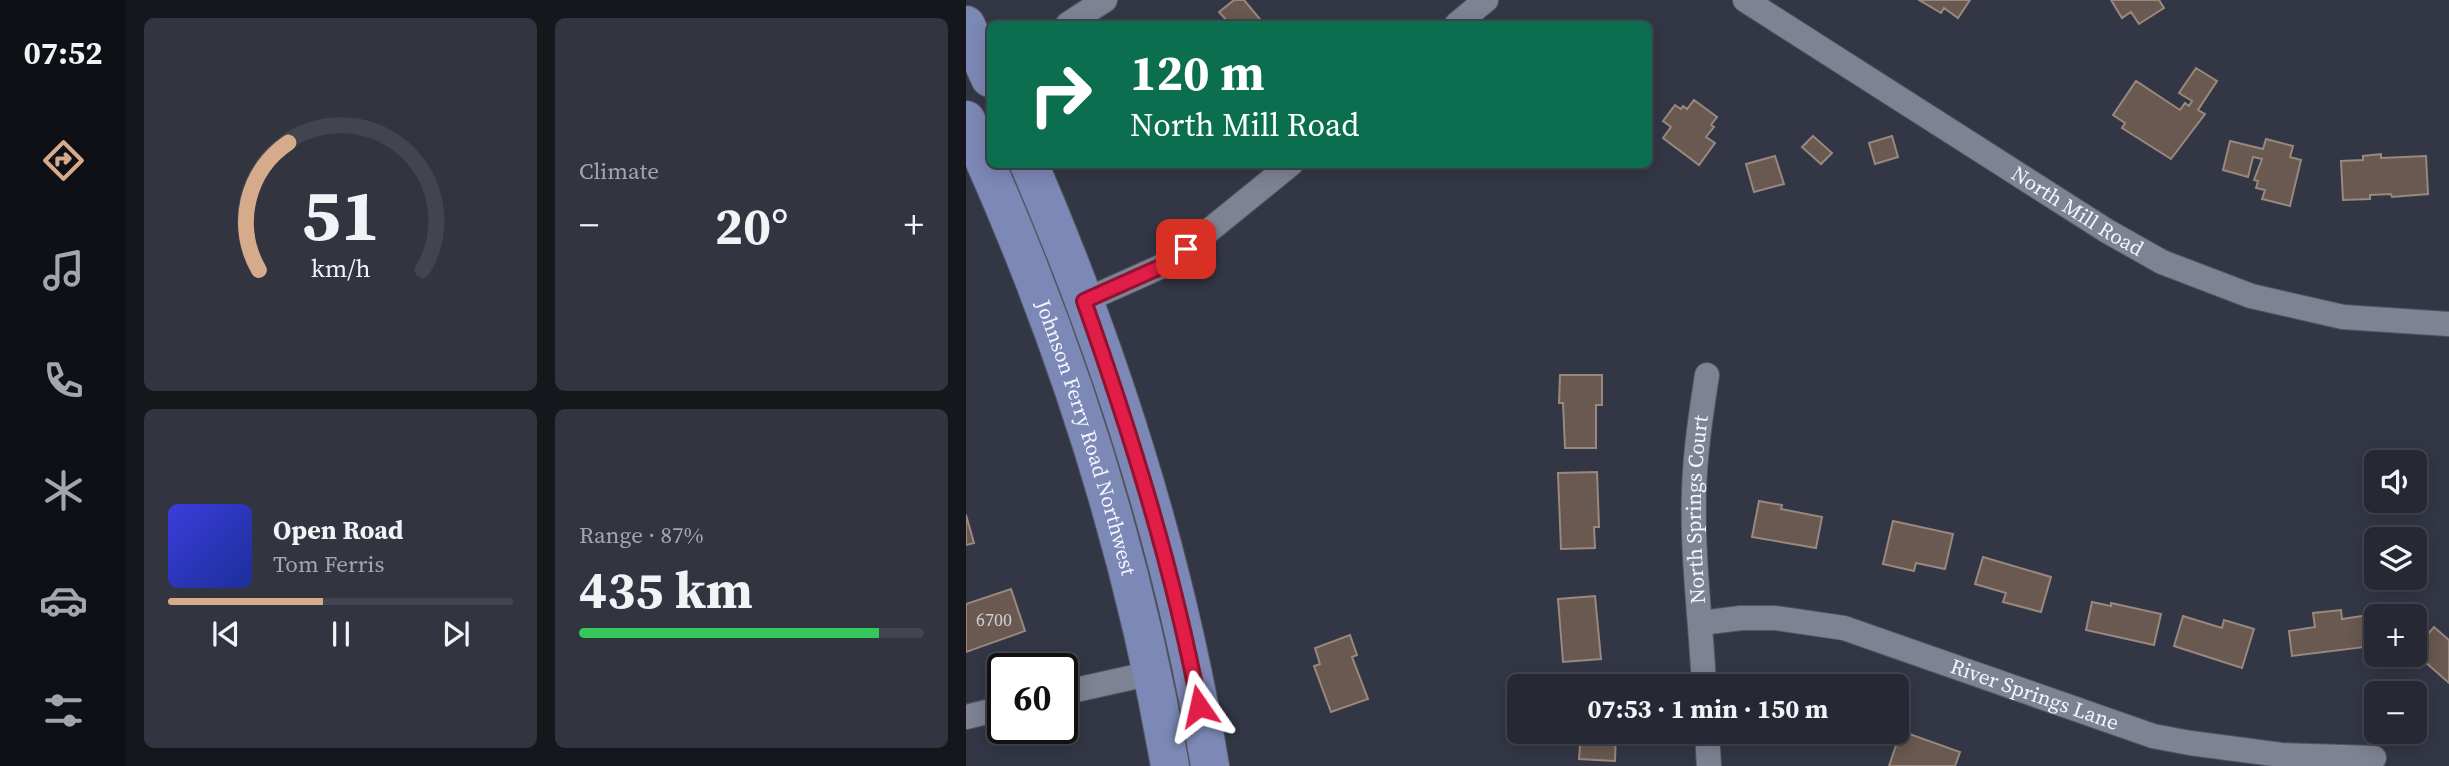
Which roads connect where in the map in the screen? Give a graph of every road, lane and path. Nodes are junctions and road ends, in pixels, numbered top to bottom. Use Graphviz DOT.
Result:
graph roads {
  1 [pos="1105,0"];
  2 [pos="1486,0"];
  3 [pos="1745,0"];
  4 [pos="1073,21"];
  5 [pos="1461,21"];
  6 [pos="966,26"];
  7 [pos="983,70"];
  8 [pos="966,120"];
  9 [pos="1031,168"];
  10 [pos="1286,168"];
  11 [pos="1084,301"];
  12 [pos="2449,324"];
  13 [pos="1707,375"];
  14 [pos="1701,623"];
  15 [pos="1152,673"];
  16 [pos="1703,674"];
  17 [pos="1078,689"];
  18 [pos="987,712"];
  19 [pos="966,717"];
  20 [pos="1708,744"];
  21 [pos="2188,755"];
  22 [pos="2374,758"];
  23 [pos="1170,766"];
  24 [pos="1209,766"];
  25 [pos="1709,766"];
  1 -- 4 [label="street"];
  2 -- 5 [label="street"];
  3 -- 12 [label="street, North Mill Road"];
  6 -- 7 [label="main road"];
  8 -- 15 [label="main road, Johnson Ferry Road Northwest"];
  9 -- 11 [label="main road, Johnson Ferry Road Northwest"];
  10 -- 11 [label="street"];
  11 -- 24 [label="main road, Johnson Ferry Road Northwest"];
  13 -- 14 [label="street, North Springs Court"];
  14 -- 16 [label="street, North Springs Court"];
  14 -- 21 [label="street, River Springs Lane"];
  15 -- 17 [label="street"];
  15 -- 23 [label="main road, Johnson Ferry Road Northwest"];
  18 -- 19 [label="street"];
  20 -- 25 [label="street"];
  21 -- 22 [label="street, River Springs Lane"];
}
